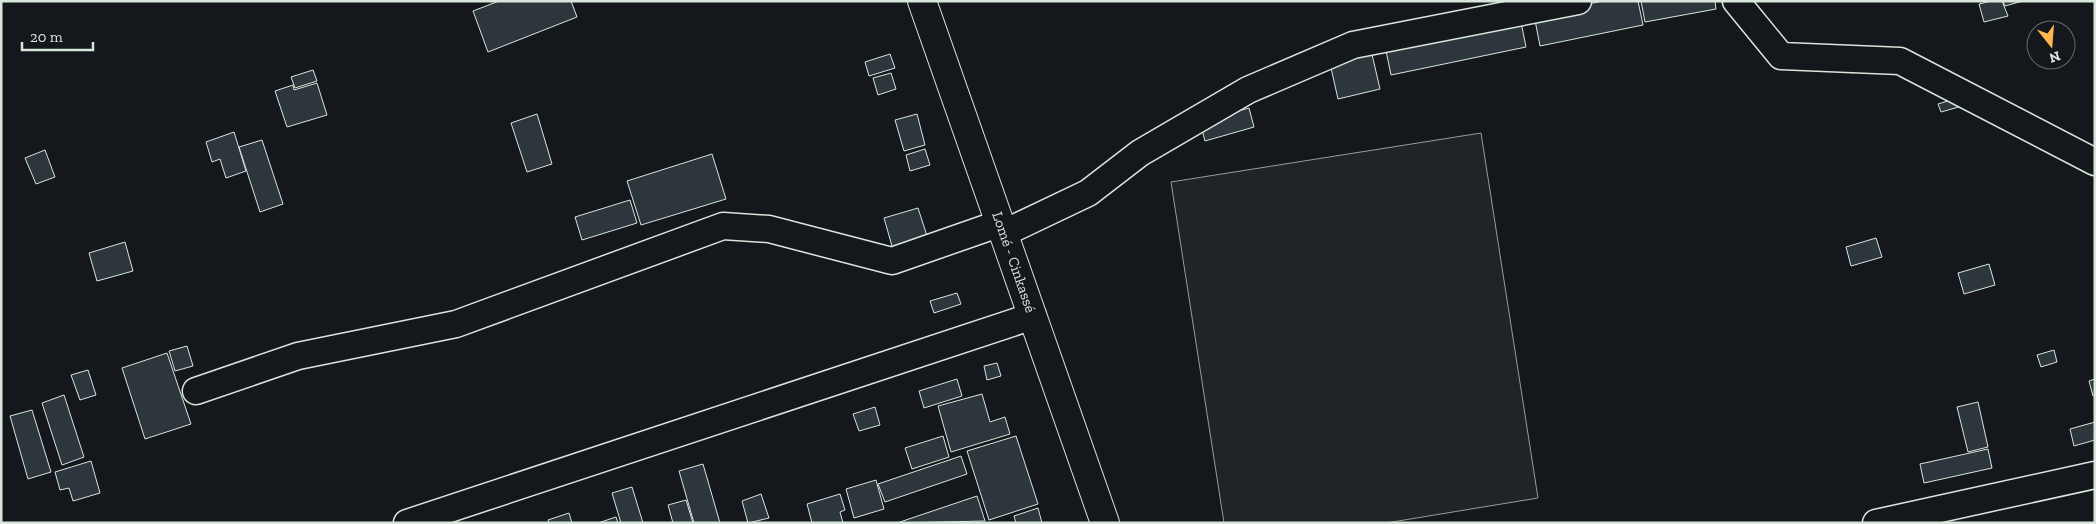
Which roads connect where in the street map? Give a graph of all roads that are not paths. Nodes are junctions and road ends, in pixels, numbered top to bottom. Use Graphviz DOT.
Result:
graph roads {
  1 [pos="922,1"];
  2 [pos="1578,1"];
  3 [pos="1736,1"];
  4 [pos="2095,162"];
  5 [pos="1002,228"];
  6 [pos="1033,316"];
  7 [pos="196,391"];
  8 [pos="2095,475"];
  9 [pos="407,523"];
  10 [pos="1105,523"];
  11 [pos="1876,523"];
  1 -- 5 [label="highway, Lomé - Cinkassé"];
  2 -- 5 [label="street"];
  3 -- 4 [label="street"];
  5 -- 6 [label="highway, Lomé - Cinkassé"];
  5 -- 7 [label="street"];
  6 -- 9 [label="street"];
  6 -- 10 [label="highway, Lomé - Cinkassé"];
  8 -- 11 [label="street"];
}
